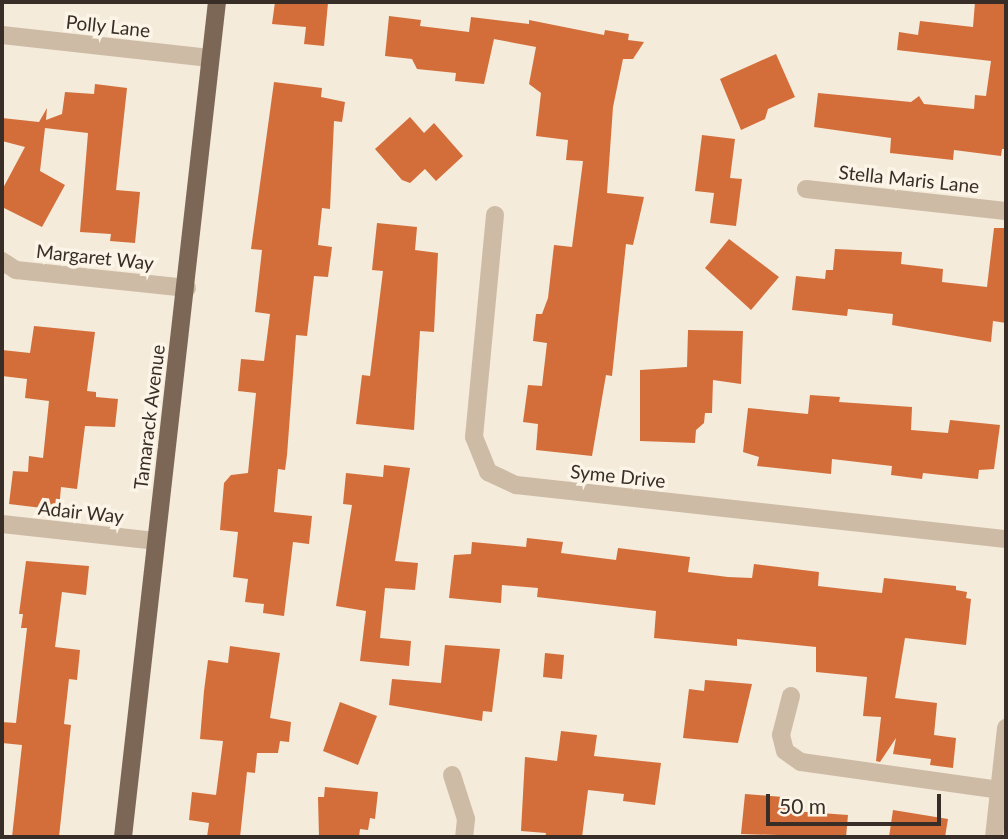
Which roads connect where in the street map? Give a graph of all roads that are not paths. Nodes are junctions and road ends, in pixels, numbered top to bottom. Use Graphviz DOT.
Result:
graph roads {
  1 [pos="216,2"];
  2 [pos="2,35"];
  3 [pos="210,58"];
  4 [pos="806,189"];
  5 [pos="1006,211"];
  6 [pos="495,215"];
  7 [pos="2,261"];
  8 [pos="187,289"];
  9 [pos="2,524"];
  10 [pos="1006,540"];
  11 [pos="155,541"];
  12 [pos="791,696"];
  13 [pos="1006,728"];
  14 [pos="452,775"];
  15 [pos="999,790"];
  16 [pos="122,837"];
  17 [pos="464,837"];
  18 [pos="994,837"];
  1 -- 3 [label="main road, Tamarack Avenue"];
  2 -- 3 [label="street, Polly Lane"];
  3 -- 8 [label="main road, Tamarack Avenue"];
  4 -- 5 [label="street, Stella Maris Lane"];
  6 -- 10 [label="street, Syme Drive"];
  7 -- 8 [label="street, Margaret Way"];
  8 -- 11 [label="main road, Tamarack Avenue"];
  9 -- 11 [label="street, Adair Way"];
  11 -- 16 [label="main road, Tamarack Avenue"];
  12 -- 15 [label="street"];
  13 -- 15 [label="street"];
  14 -- 17 [label="street"];
  15 -- 18 [label="street"];
}
